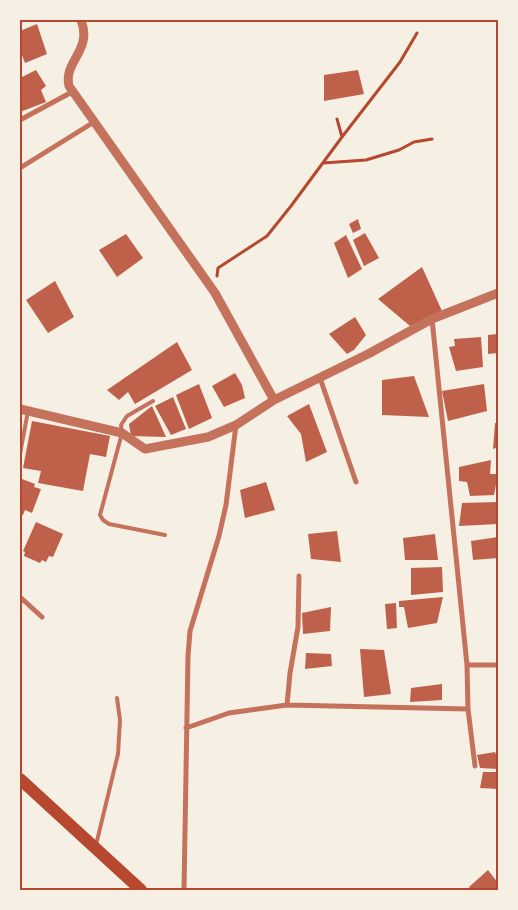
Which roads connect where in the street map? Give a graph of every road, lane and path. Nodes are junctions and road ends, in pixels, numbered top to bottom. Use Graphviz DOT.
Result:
graph roads {
  1 [pos="81,20"];
  2 [pos="417,33"];
  3 [pos="72,92"];
  4 [pos="336,119"];
  5 [pos="20,120"];
  6 [pos="94,122"];
  7 [pos="342,137"];
  8 [pos="432,139"];
  9 [pos="323,163"];
  10 [pos="20,168"];
  11 [pos="215,293"];
  12 [pos="498,293"];
  13 [pos="432,319"];
  14 [pos="320,378"];
  15 [pos="274,400"];
  16 [pos="153,401"];
  17 [pos="24,410"];
  18 [pos="236,425"];
  19 [pos="122,433"];
  20 [pos="20,454"];
  21 [pos="356,482"];
  22 [pos="165,535"];
  23 [pos="299,576"];
  24 [pos="20,597"];
  25 [pos="42,617"];
  26 [pos="467,665"];
  27 [pos="498,665"];
  28 [pos="117,698"];
  29 [pos="287,705"];
  30 [pos="468,709"];
  31 [pos="186,728"];
  32 [pos="475,766"];
  33 [pos="20,779"];
  34 [pos="95,847"];
  35 [pos="141,890"];
  36 [pos="184,890"];
  1 -- 3 [label="street"];
  2 -- 7 [label="path"];
  3 -- 5 [label="street"];
  3 -- 6 [label="street"];
  4 -- 7 [label="path"];
  6 -- 10 [label="street"];
  6 -- 11 [label="street"];
  7 -- 9 [label="path"];
  8 -- 9 [label="path"];
  9 -- 11 [label="path"];
  11 -- 15 [label="street"];
  12 -- 13 [label="street"];
  13 -- 14 [label="street"];
  13 -- 26 [label="street"];
  14 -- 15 [label="street"];
  14 -- 21 [label="street"];
  15 -- 18 [label="street"];
  16 -- 19 [label="lane"];
  17 -- 19 [label="street"];
  17 -- 20 [label="lane"];
  18 -- 19 [label="street"];
  18 -- 31 [label="street"];
  19 -- 22 [label="lane"];
  23 -- 29 [label="street"];
  24 -- 25 [label="street"];
  26 -- 27 [label="street"];
  26 -- 30 [label="street"];
  28 -- 34 [label="lane"];
  29 -- 30 [label="street"];
  29 -- 31 [label="street"];
  30 -- 32 [label="street"];
  31 -- 36 [label="street"];
  33 -- 34 [label="main road"];
  34 -- 35 [label="main road"];
}
